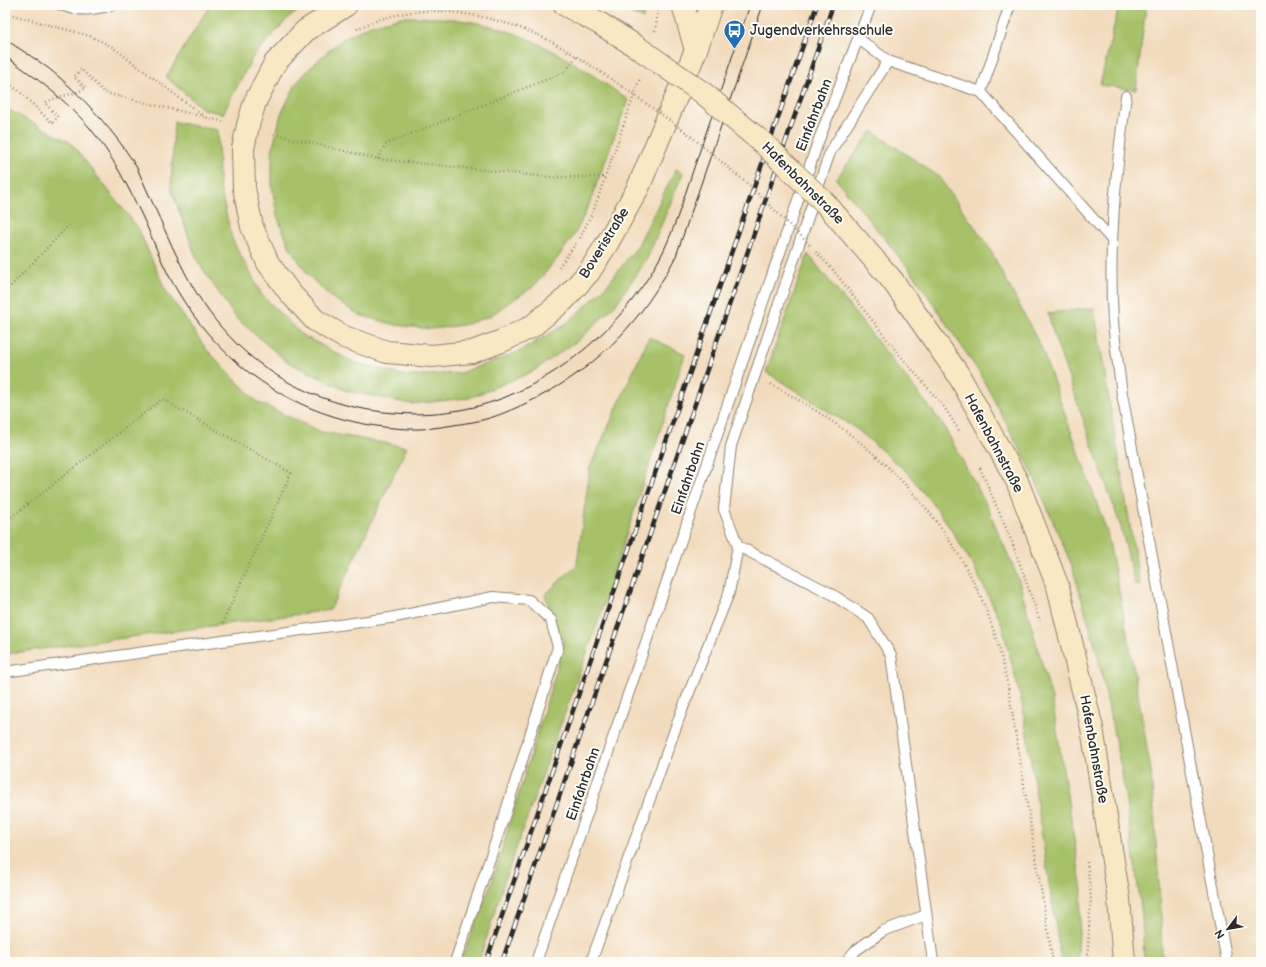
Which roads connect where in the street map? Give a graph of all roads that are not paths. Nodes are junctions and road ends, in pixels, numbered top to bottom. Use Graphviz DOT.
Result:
graph roads {
  1 [pos="61,5"];
  2 [pos="112,5"];
  3 [pos="346,5"];
  4 [pos="565,5"];
  5 [pos="683,5"];
  6 [pos="711,5"];
  7 [pos="871,5"];
  8 [pos="1010,5"];
  9 [pos="859,39"];
  10 [pos="696,50"];
  11 [pos="888,61"];
  12 [pos="981,92"];
  13 [pos="1126,96"];
  14 [pos="1112,240"];
  15 [pos="738,546"];
  16 [pos="5,672"];
  17 [pos="926,915"];
  18 [pos="455,962"];
  19 [pos="536,962"];
  20 [pos="591,962"];
  21 [pos="846,962"];
  22 [pos="933,962"];
  23 [pos="1124,962"];
  24 [pos="1227,962"];
  1 -- 2 [label="lane"];
  3 -- 10 [label="main road, Boveristraße, bridge"];
  4 -- 23 [label="main road, Hafenbahnstraße, bridge"];
  5 -- 10 [label="main road"];
  6 -- 10 [label="main road, Boveristraße"];
  7 -- 9 [label="lane, Einfahrbahn"];
  8 -- 12 [label="lane"];
  9 -- 11 [label="lane"];
  9 -- 19 [label="lane, Einfahrbahn"];
  11 -- 12 [label="lane"];
  11 -- 15 [label="lane"];
  12 -- 14 [label="lane"];
  13 -- 14 [label="lane"];
  14 -- 24 [label="lane"];
  15 -- 17 [label="lane"];
  15 -- 20 [label="lane"];
  16 -- 18 [label="lane"];
  17 -- 21 [label="lane"];
  17 -- 22 [label="lane"];
}
